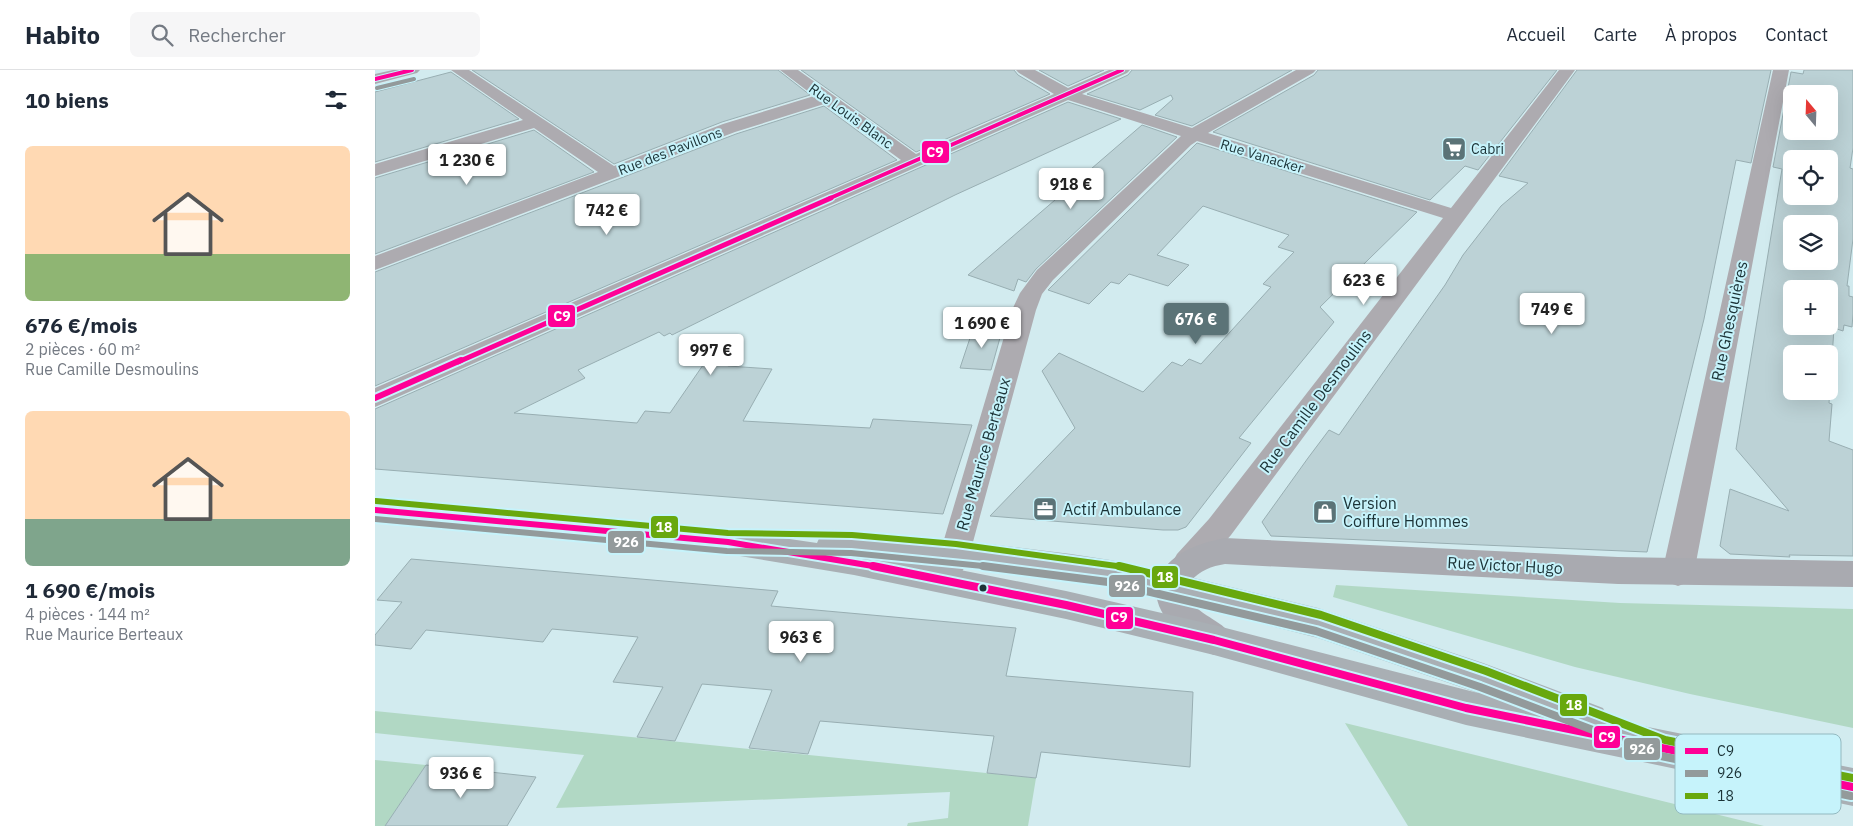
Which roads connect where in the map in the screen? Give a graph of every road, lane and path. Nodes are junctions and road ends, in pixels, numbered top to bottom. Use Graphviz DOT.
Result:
graph roads {
  1 [pos="459,70"];
  2 [pos="788,70"];
  3 [pos="1024,70"];
  4 [pos="1122,70"];
  5 [pos="1308,70"];
  6 [pos="1567,70"];
  7 [pos="1781,70"];
  8 [pos="402,71"];
  9 [pos="375,79"];
  10 [pos="1068,94"];
  11 [pos="826,98"];
  12 [pos="536,122"];
  13 [pos="1193,134"];
  14 [pos="914,161"];
  15 [pos="375,170"];
  16 [pos="613,173"];
  17 [pos="1456,216"];
  18 [pos="375,264"];
  19 [pos="375,398"];
  20 [pos="375,510"];
  21 [pos="728,542"];
  22 [pos="955,553"];
  23 [pos="1678,573"];
  24 [pos="1853,574"];
  25 [pos="1181,575"];
  26 [pos="934,579"];
  27 [pos="1214,640"];
  28 [pos="1663,748"];
  29 [pos="1675,750"];
  1 -- 12 [label="street"];
  2 -- 11 [label="street, Rue Louis Blanc"];
  3 -- 10 [label="street, Rue Vanacker"];
  4 -- 10 [label="street"];
  5 -- 13 [label="street, Rue Maurice Berteaux"];
  6 -- 17 [label="street, Rue Camille Desmoulins"];
  7 -- 23 [label="street, Rue Ghesquières"];
  8 -- 9 [label="street"];
  10 -- 13 [label="street, Rue Vanacker"];
  10 -- 14 [label="street"];
  11 -- 14 [label="street, Rue Louis Blanc"];
  11 -- 16 [label="street, Rue des Pavillons"];
  12 -- 15 [label="street"];
  12 -- 16 [label="street"];
  13 -- 17 [label="street, Rue Vanacker"];
  13 -- 22 [label="street, Rue Maurice Berteaux"];
  14 -- 19 [label="street"];
  16 -- 18 [label="street, Rue des Pavillons"];
  17 -- 25 [label="street, Rue Camille Desmoulins"];
  20 -- 21 [label="main road"];
  21 -- 22 [label="main road"];
  21 -- 26 [label="main road"];
  22 -- 25 [label="main road"];
  22 -- 26 [label="street, Rue Maurice Berteaux"];
  23 -- 24 [label="street, Rue Victor Hugo"];
  23 -- 25 [label="street, Rue Victor Hugo"];
  25 -- 27 [label="street"];
  25 -- 28 [label="main road"];
  26 -- 27 [label="main road"];
  27 -- 28 [label="main road"];
  28 -- 29 [label="main road"];
}
